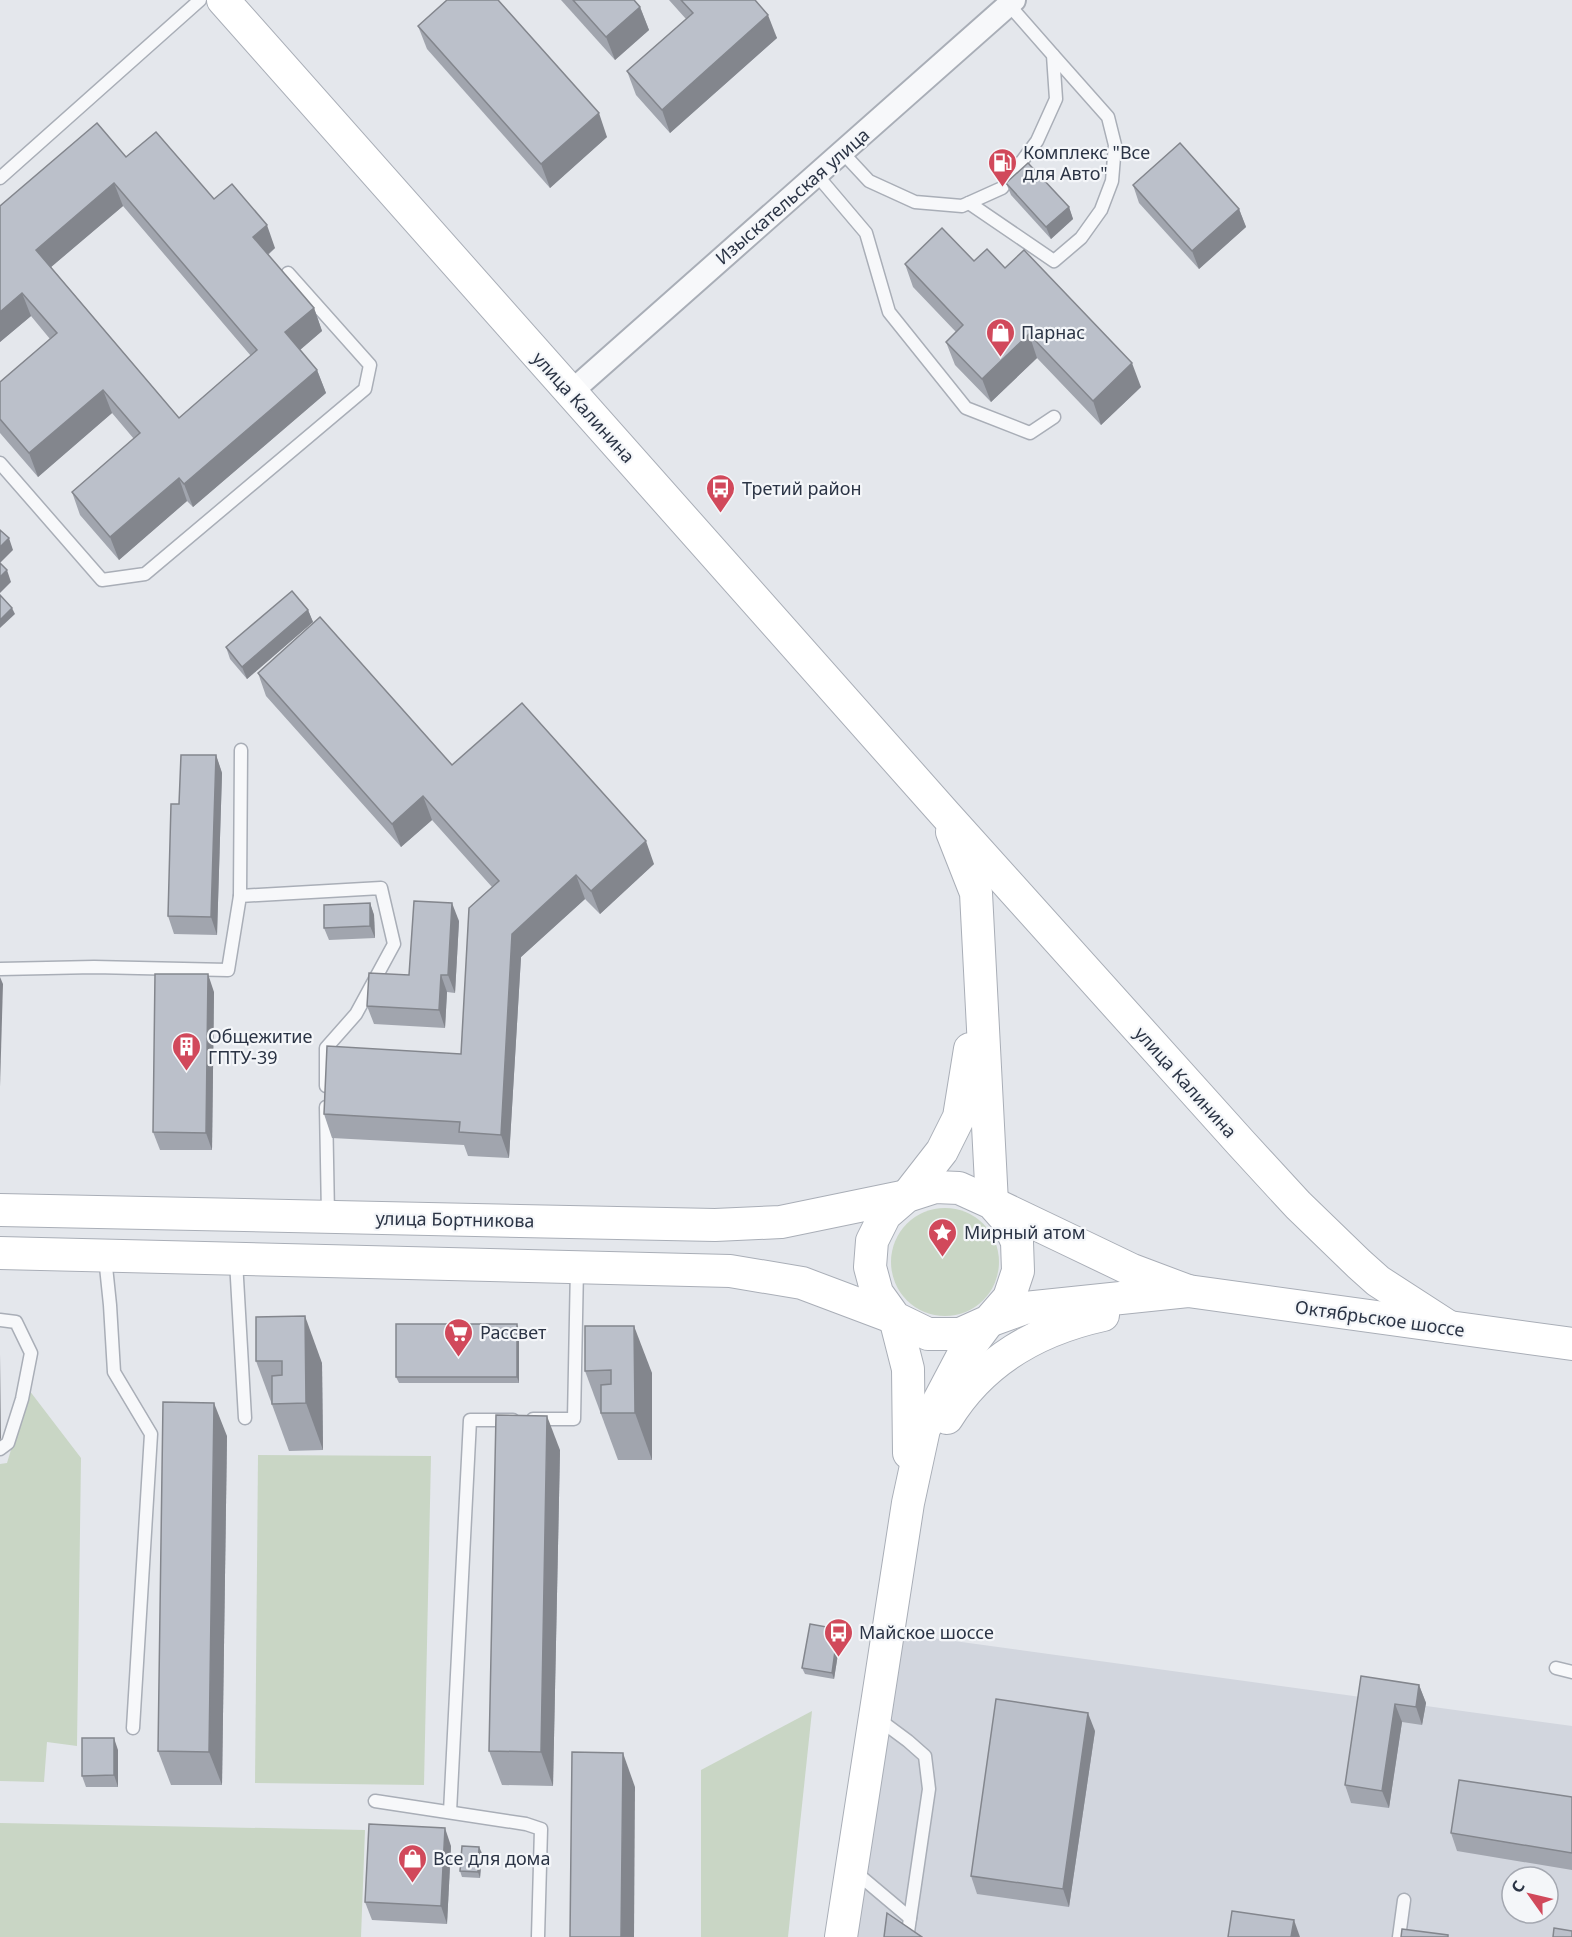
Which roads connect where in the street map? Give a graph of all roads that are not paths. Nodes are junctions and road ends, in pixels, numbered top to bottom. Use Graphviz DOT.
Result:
graph roads {
  1 [pos="200,0"];
  2 [pos="224,0"];
  3 [pos="1011,2"];
  4 [pos="1053,55"];
  5 [pos="842,152"];
  6 [pos="816,174"];
  7 [pos="0,177"];
  8 [pos="969,203"];
  9 [pos="288,273"];
  10 [pos="571,392"];
  11 [pos="1054,417"];
  12 [pos="0,464"];
  13 [pos="241,750"];
  14 [pos="945,814"];
  15 [pos="240,896"];
  16 [pos="0,969"];
  17 [pos="980,991"];
  18 [pos="907,1196"];
  19 [pos="992,1203"];
  20 [pos="0,1210"];
  21 [pos="328,1216"];
  22 [pos="0,1253"];
  23 [pos="105,1256"];
  24 [pos="236,1259"];
  25 [pos="577,1267"];
  26 [pos="1188,1292"];
  27 [pos="895,1318"];
  28 [pos="0,1320"];
  29 [pos="988,1321"];
  30 [pos="1449,1327"];
  31 [pos="1572,1344"];
  32 [pos="245,1418"];
  33 [pos="0,1449"];
  34 [pos="908,1503"];
  35 [pos="1556,1668"];
  36 [pos="1572,1672"];
  37 [pos="876,1717"];
  38 [pos="133,1728"];
  39 [pos="375,1801"];
  40 [pos="450,1812"];
  41 [pos="852,1869"];
  42 [pos="1404,1900"];
  43 [pos="910,1918"];
  44 [pos="908,1932"];
  45 [pos="538,1937"];
  46 [pos="841,1937"];
  47 [pos="1399,1937"];
  1 -- 7 [label="lane"];
  2 -- 10 [label="street, улица Калинина"];
  3 -- 4 [label="lane"];
  3 -- 5 [label="street, Изыскательская улица"];
  4 -- 8 [label="lane"];
  4 -- 8 [label="lane"];
  5 -- 6 [label="street, Изыскательская улица"];
  5 -- 8 [label="lane"];
  6 -- 10 [label="street, Изыскательская улица"];
  6 -- 11 [label="lane"];
  9 -- 12 [label="lane"];
  10 -- 14 [label="street, улица Калинина"];
  13 -- 15 [label="lane"];
  14 -- 17 [label="street, улица Калинина"];
  14 -- 30 [label="street, улица Калинина"];
  15 -- 16 [label="lane"];
  15 -- 21 [label="lane"];
  17 -- 18 [label="street, улица Калинина"];
  17 -- 19 [label="street, улица Калинина"];
  18 -- 19 [label="street"];
  18 -- 21 [label="street, улица Бортникова"];
  18 -- 27 [label="street"];
  19 -- 26 [label="street, Октябрьское шоссе"];
  19 -- 29 [label="street"];
  20 -- 21 [label="street, улица Бортникова"];
  22 -- 23 [label="street"];
  23 -- 24 [label="street"];
  23 -- 38 [label="lane"];
  24 -- 25 [label="street"];
  24 -- 32 [label="lane"];
  25 -- 27 [label="street"];
  25 -- 40 [label="lane"];
  26 -- 29 [label="street, Октябрьское шоссе"];
  26 -- 30 [label="street, Октябрьское шоссе"];
  26 -- 34 [label="street"];
  27 -- 29 [label="street"];
  27 -- 34 [label="street"];
  28 -- 33 [label="lane"];
  29 -- 34 [label="street"];
  30 -- 31 [label="street, Октябрьское шоссе"];
  34 -- 37 [label="street"];
  35 -- 36 [label="lane"];
  37 -- 41 [label="street"];
  37 -- 43 [label="lane"];
  39 -- 40 [label="lane"];
  40 -- 45 [label="lane"];
  41 -- 43 [label="lane"];
  41 -- 46 [label="street"];
  42 -- 47 [label="lane"];
  43 -- 44 [label="lane"];
}
